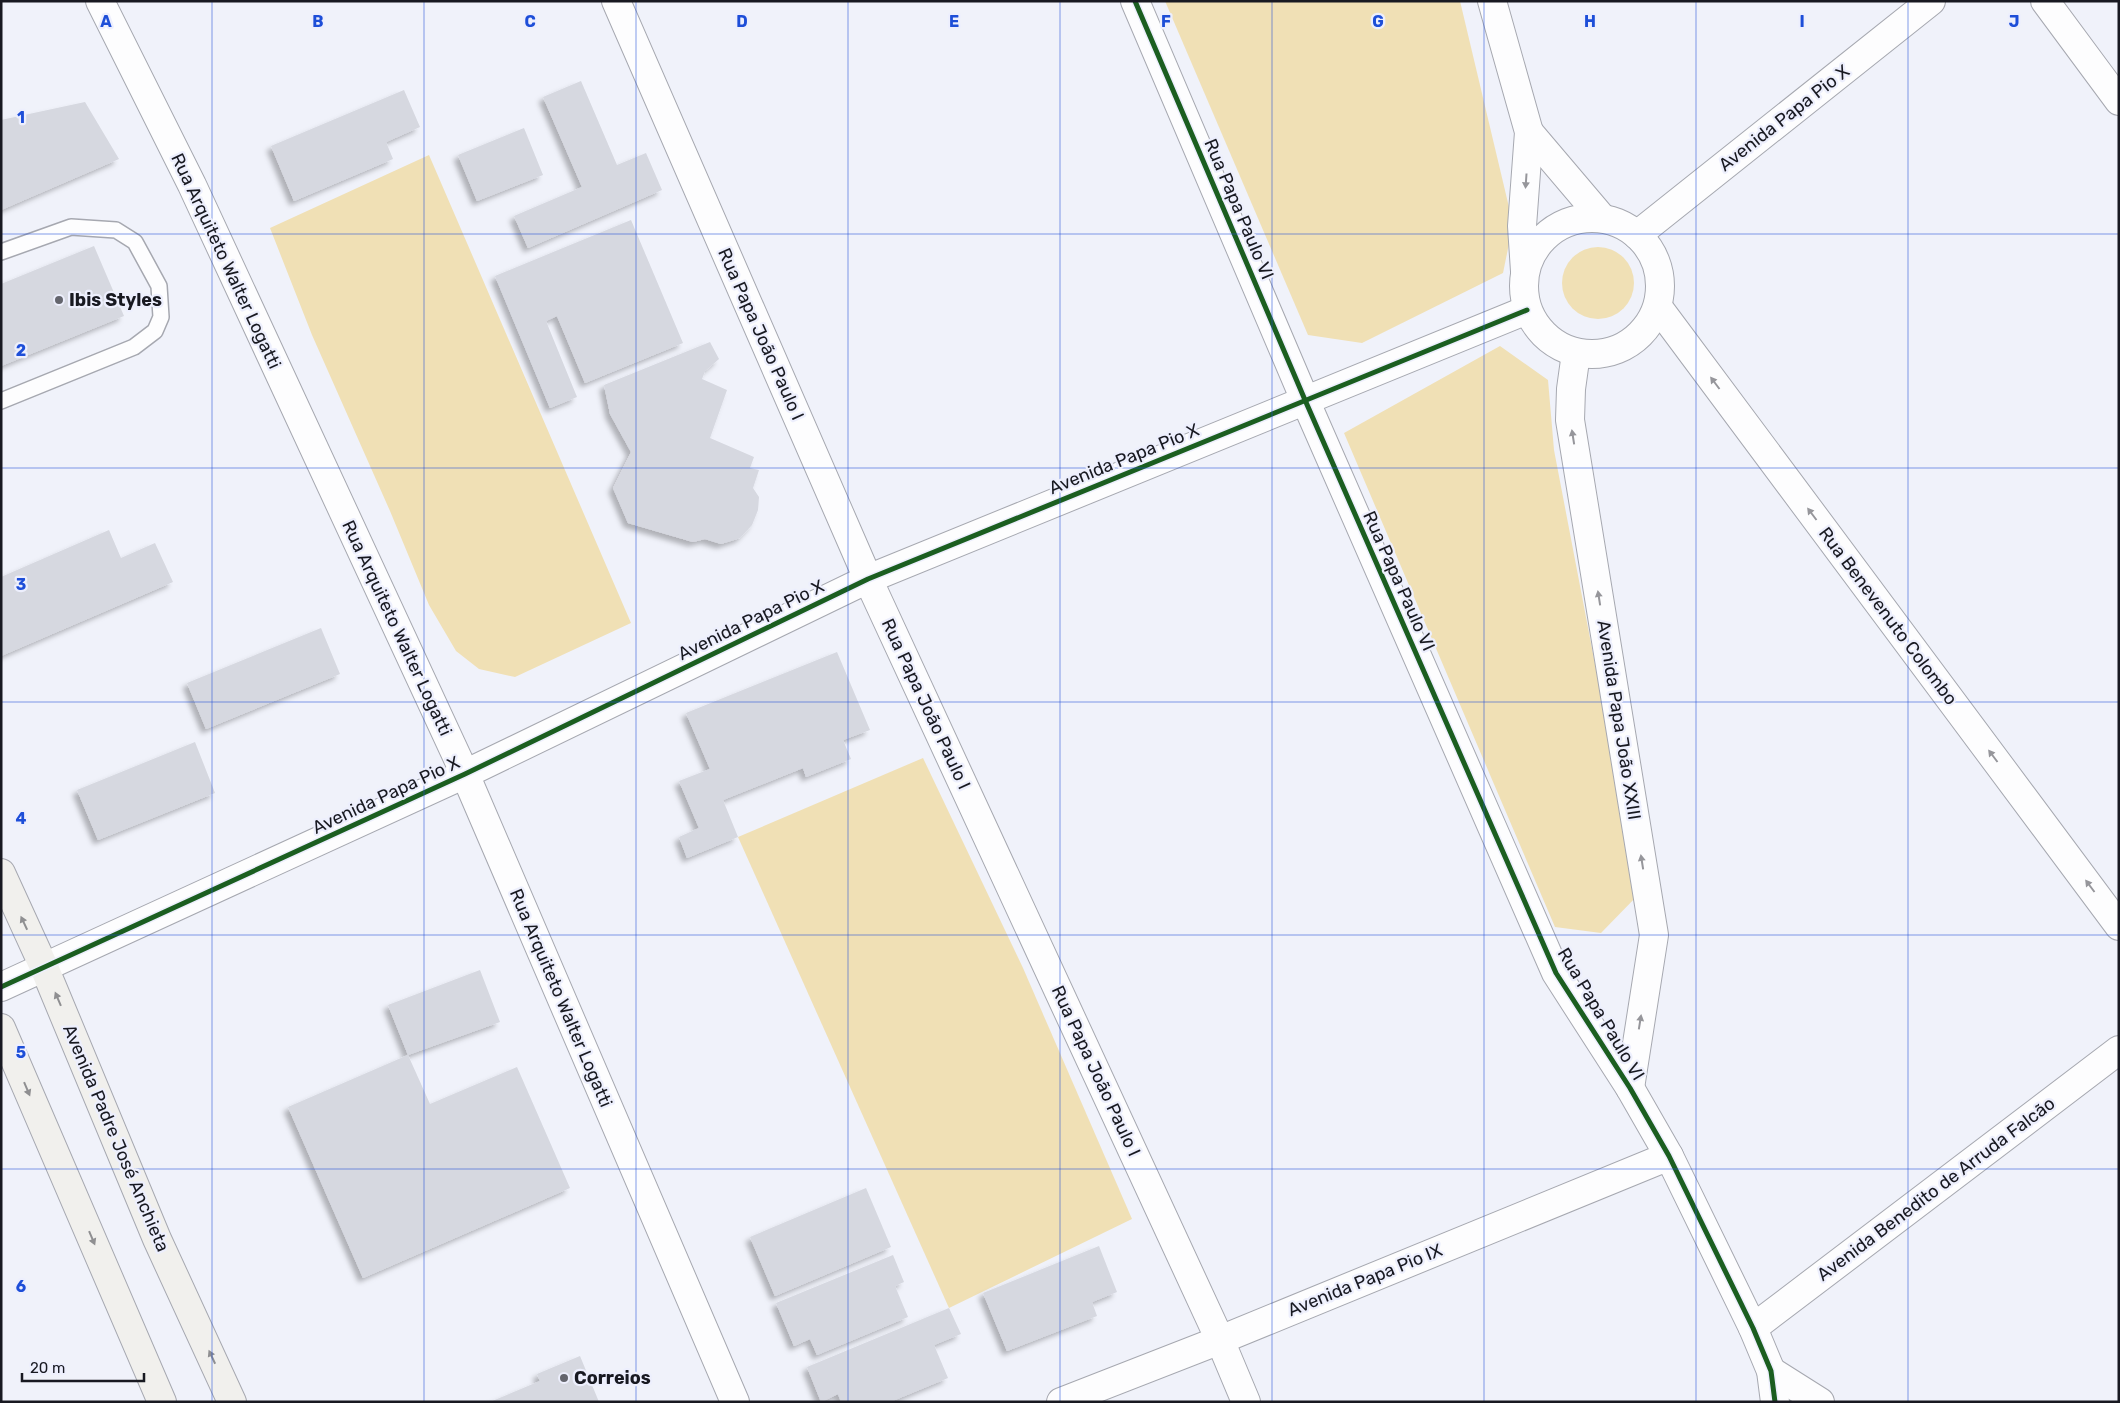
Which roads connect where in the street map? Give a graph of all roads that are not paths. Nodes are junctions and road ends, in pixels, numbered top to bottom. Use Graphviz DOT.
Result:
graph roads {
  1 [pos="100,1"];
  2 [pos="616,1"];
  3 [pos="1136,1"];
  4 [pos="1492,1"];
  5 [pos="1931,1"];
  6 [pos="2045,1"];
  7 [pos="2119,101"];
  8 [pos="1529,132"];
  9 [pos="1602,218"];
  10 [pos="1637,235"];
  11 [pos="1,252"];
  12 [pos="1525,272"];
  13 [pos="1658,307"];
  14 [pos="1527,310"];
  15 [pos="1576,353"];
  16 [pos="1305,400"];
  17 [pos="1,401"];
  18 [pos="868,579"];
  19 [pos="465,774"];
  20 [pos="1,873"];
  21 [pos="2119,926"];
  22 [pos="44,967"];
  23 [pos="1,988"];
  24 [pos="1,1028"];
  25 [pos="2119,1050"];
  26 [pos="1630,1088"];
  27 [pos="1668,1156"];
  28 [pos="1753,1328"];
  29 [pos="1220,1340"];
  30 [pos="1771,1371"];
  31 [pos="162,1402"];
  32 [pos="232,1402"];
  33 [pos="735,1402"];
  34 [pos="1061,1402"];
  35 [pos="1246,1402"];
  36 [pos="1775,1402"];
  37 [pos="1820,1402"];
  1 -- 19 [label="street, Rua Arquiteto Walter Logatti"];
  2 -- 18 [label="street, Rua Papa João Paulo I"];
  3 -- 16 [label="street, Rua Papa Paulo VI"];
  4 -- 8 [label="street"];
  5 -- 10 [label="street, Avenida Papa Pio X"];
  6 -- 7 [label="street"];
  8 -- 9 [label="street"];
  8 -- 12 [label="street, one-way"];
  9 -- 10 [label="street"];
  9 -- 12 [label="street"];
  10 -- 13 [label="street"];
  11 -- 17 [label="lane"];
  12 -- 14 [label="street"];
  13 -- 15 [label="street"];
  21 -- 13 [label="street, Rua Benevenuto Colombo, one-way"];
  14 -- 15 [label="street"];
  14 -- 16 [label="street, Avenida Papa Pio X"];
  26 -- 15 [label="street, Avenida Papa João XXIII, one-way"];
  16 -- 18 [label="street, Avenida Papa Pio X"];
  16 -- 26 [label="street, Rua Papa Paulo VI"];
  18 -- 19 [label="street, Avenida Papa Pio X"];
  18 -- 29 [label="street, Rua Papa João Paulo I"];
  19 -- 22 [label="street, Avenida Papa Pio X"];
  19 -- 33 [label="street, Rua Arquiteto Walter Logatti"];
  22 -- 20 [label="main road, Avenida Padre José Anchieta, one-way"];
  22 -- 23 [label="street, Avenida Papa Pio X"];
  32 -- 22 [label="main road, Avenida Padre José Anchieta, one-way"];
  24 -- 31 [label="main road, one-way"];
  25 -- 28 [label="street, Avenida Benedito de Arruda Falcão"];
  26 -- 27 [label="street, Rua Papa Paulo VI"];
  27 -- 28 [label="street"];
  27 -- 29 [label="street, Avenida Papa Pio IX"];
  28 -- 30 [label="street"];
  29 -- 34 [label="street, Avenida Papa Pio IX"];
  29 -- 35 [label="street, Rua Papa João Paulo I"];
  30 -- 36 [label="street"];
  30 -- 37 [label="street"];
}
